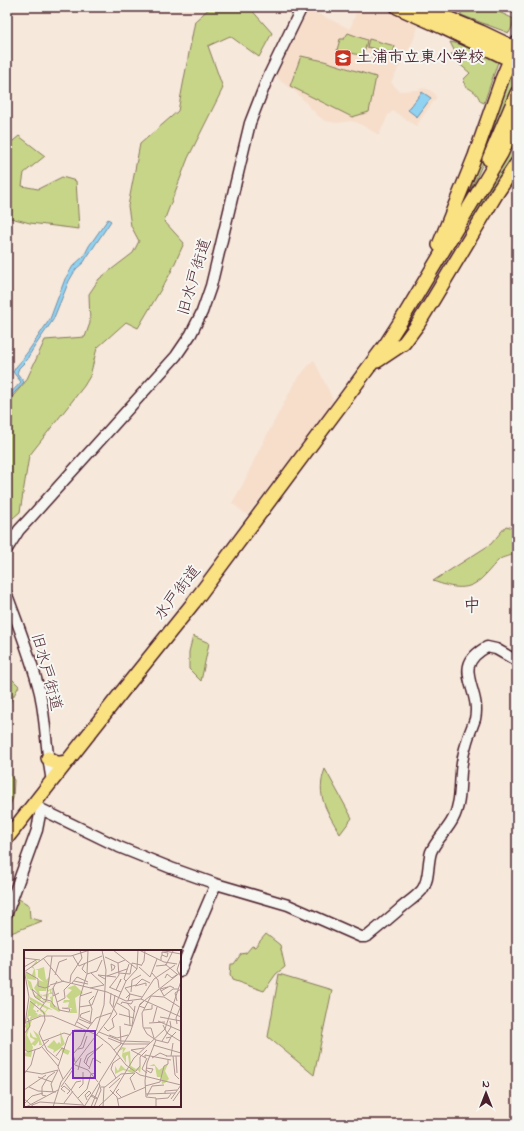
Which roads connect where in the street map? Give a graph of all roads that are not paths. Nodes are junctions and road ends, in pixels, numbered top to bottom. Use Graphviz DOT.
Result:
graph roads {
  1 [pos="302,7"];
  2 [pos="397,7"];
  3 [pos="422,7"];
  4 [pos="515,53"];
  5 [pos="517,93"];
  6 [pos="517,119"];
  7 [pos="517,163"];
  8 [pos="459,225"];
  9 [pos="424,282"];
  10 [pos="370,365"];
  11 [pos="7,549"];
  12 [pos="7,595"];
  13 [pos="517,661"];
  14 [pos="48,758"];
  15 [pos="68,761"];
  16 [pos="52,781"];
  17 [pos="37,807"];
  18 [pos="7,838"];
  19 [pos="216,884"];
  20 [pos="7,913"];
  21 [pos="181,969"];
  1 -- 11 [label="street, 旧水戸街道"];
  2 -- 4 [label="highway"];
  3 -- 4 [label="highway"];
  4 -- 9 [label="highway"];
  5 -- 8 [label="highway"];
  6 -- 8 [label="highway"];
  7 -- 10 [label="highway"];
  8 -- 9 [label="highway"];
  9 -- 10 [label="highway, 水戸街道"];
  10 -- 15 [label="highway, 水戸街道"];
  12 -- 14 [label="street, 旧水戸街道"];
  13 -- 19 [label="street"];
  14 -- 15 [label="highway"];
  14 -- 16 [label="street, 旧水戸街道"];
  15 -- 16 [label="highway, 水戸街道"];
  16 -- 17 [label="highway, 水戸街道"];
  17 -- 18 [label="highway, 水戸街道"];
  17 -- 19 [label="street"];
  17 -- 20 [label="street"];
  19 -- 21 [label="street"];
}
